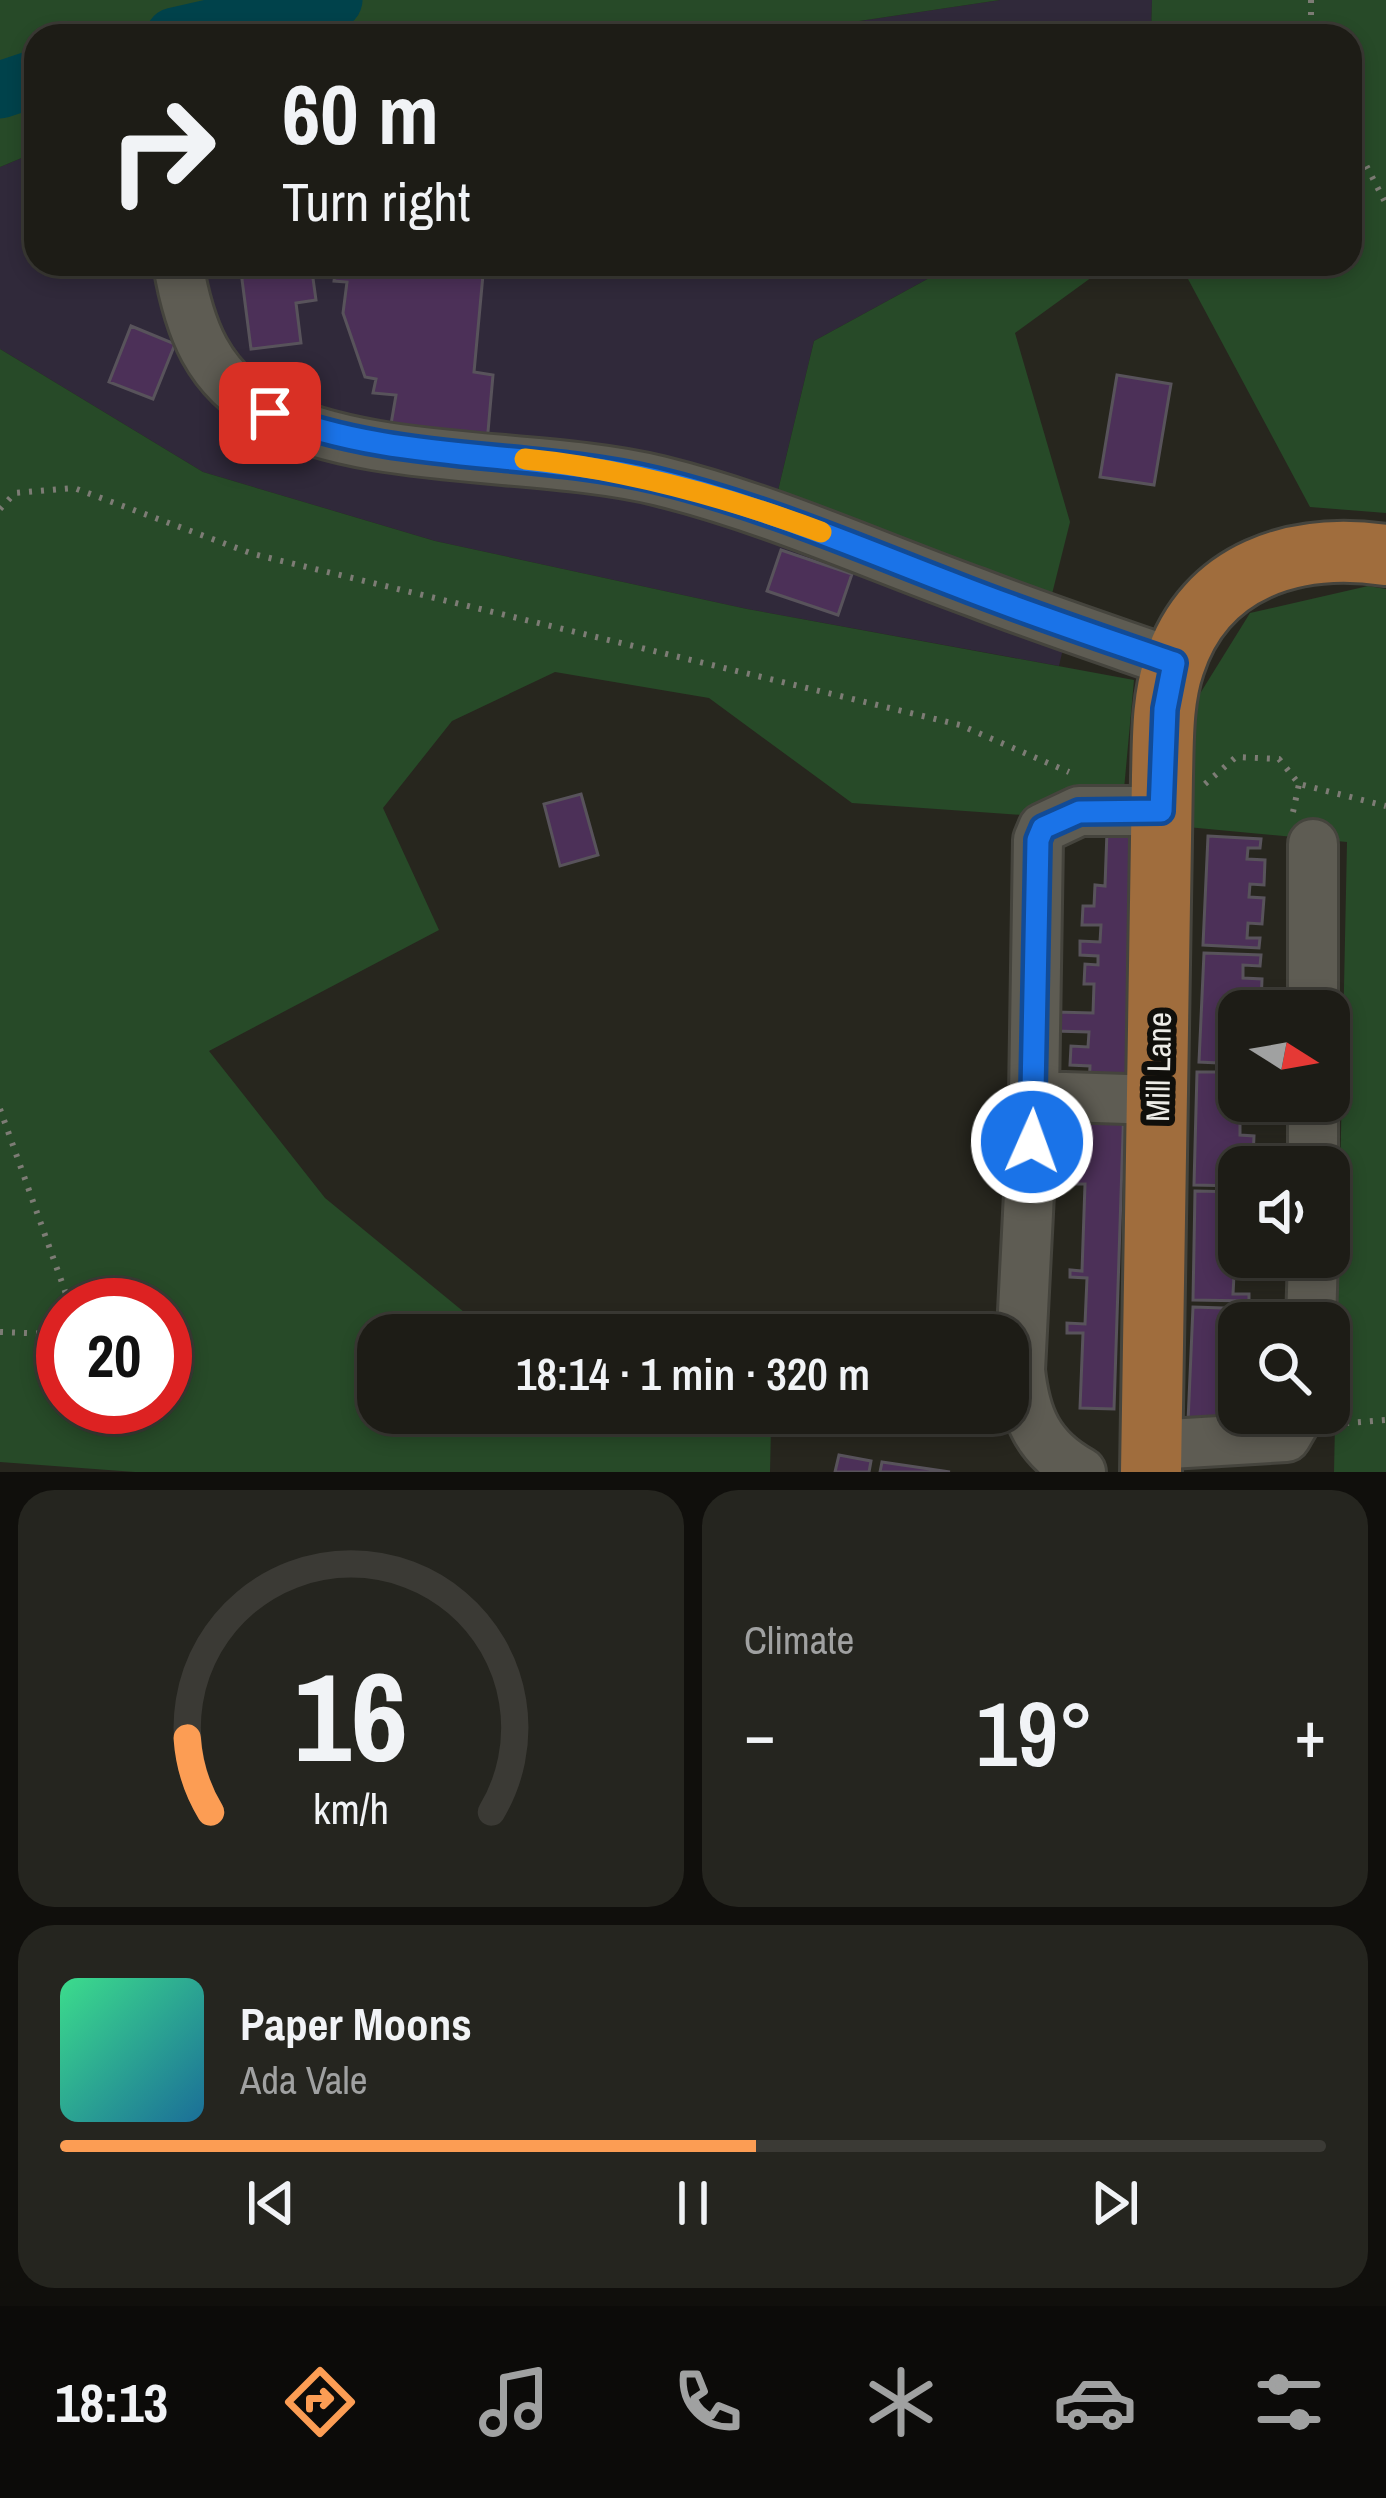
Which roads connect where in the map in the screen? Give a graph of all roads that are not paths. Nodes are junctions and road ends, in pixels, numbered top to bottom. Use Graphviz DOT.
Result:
graph roads {
  1 [pos="180,276"];
  2 [pos="1386,555"];
  3 [pos="1174,663"];
  4 [pos="1161,811"];
  5 [pos="1313,844"];
  6 [pos="1313,990"];
  7 [pos="1034,1096"];
  8 [pos="1157,1100"];
  9 [pos="1288,1434"];
  10 [pos="1152,1458"];
  11 [pos="1081,1472"];
  1 -- 3 [label="street"];
  2 -- 3 [label="main road"];
  3 -- 4 [label="main road, Mill Lane"];
  4 -- 7 [label="street"];
  4 -- 8 [label="main road, Mill Lane"];
  5 -- 6 [label="street"];
  7 -- 8 [label="street"];
  7 -- 11 [label="street"];
  8 -- 10 [label="main road, Mill Lane"];
  9 -- 10 [label="street"];
}
